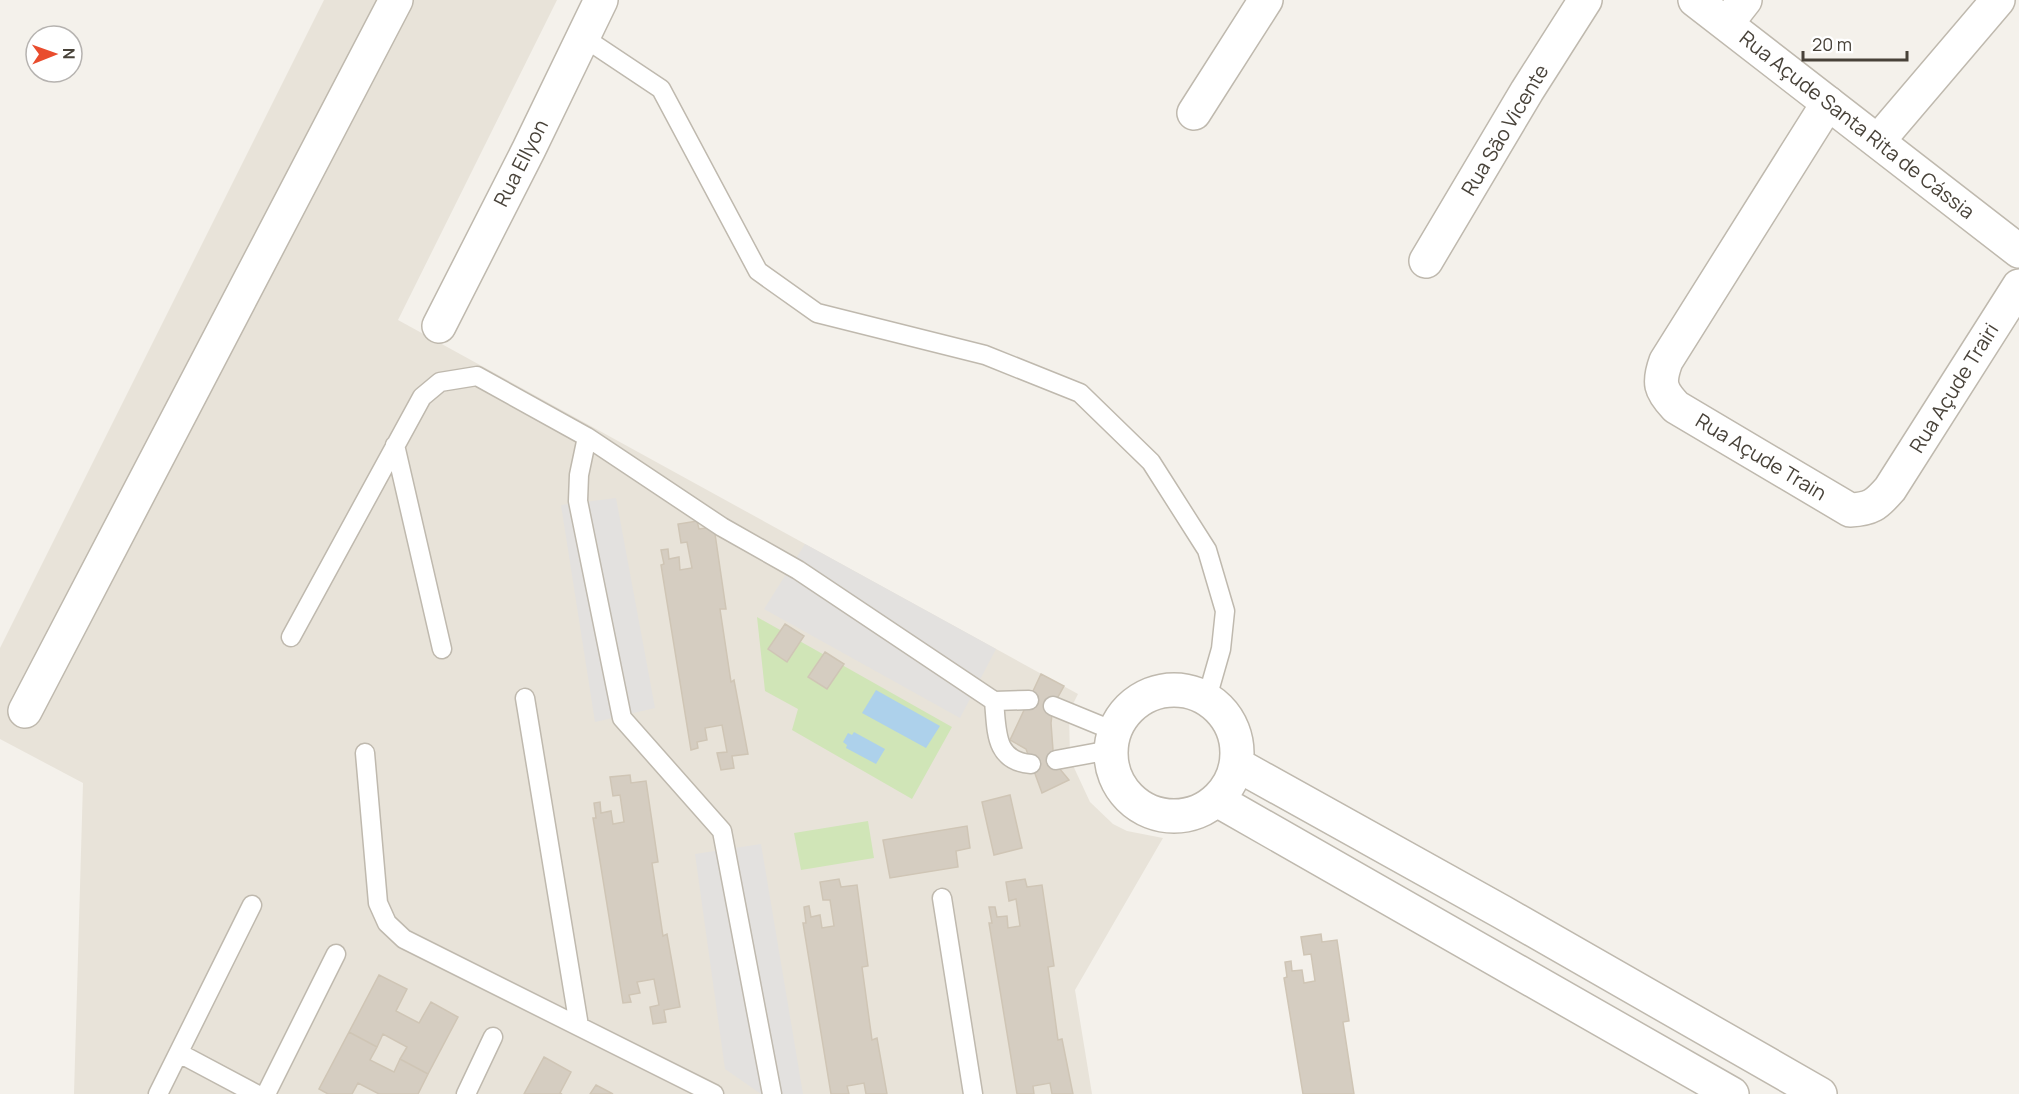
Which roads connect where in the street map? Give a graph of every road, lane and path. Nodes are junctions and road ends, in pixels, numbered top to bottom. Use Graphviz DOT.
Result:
graph roads {
  1 [pos="396,0"];
  2 [pos="601,0"];
  3 [pos="1266,0"];
  4 [pos="1585,0"];
  5 [pos="1695,0"];
  6 [pos="1998,0"];
  7 [pos="1736,12"];
  8 [pos="583,37"];
  9 [pos="1828,103"];
  10 [pos="1194,113"];
  11 [pos="1878,141"];
  12 [pos="2019,251"];
  13 [pos="1426,261"];
  14 [pos="2019,286"];
  15 [pos="439,326"];
  16 [pos="586,437"];
  17 [pos="396,445"];
  18 [pos="1890,489"];
  19 [pos="291,637"];
  20 [pos="442,649"];
  21 [pos="525,698"];
  22 [pos="1207,698"];
  23 [pos="1029,700"];
  24 [pos="994,701"];
  25 [pos="1053,706"];
  26 [pos="25,711"];
  27 [pos="1112,741"];
  28 [pos="365,753"];
  29 [pos="1056,760"];
  30 [pos="1031,764"];
  31 [pos="1236,764"];
  32 [pos="1217,800"];
  33 [pos="942,898"];
  34 [pos="252,905"];
  35 [pos="336,954"];
  36 [pos="579,1026"];
  37 [pos="493,1037"];
  38 [pos="179,1053"];
  39 [pos="158,1094"];
  40 [pos="256,1094"];
  41 [pos="266,1094"];
  42 [pos="466,1094"];
  43 [pos="714,1094"];
  44 [pos="772,1094"];
  45 [pos="973,1094"];
  46 [pos="1732,1094"];
  47 [pos="1820,1094"];
  1 -- 26 [label="street"];
  2 -- 8 [label="street, Rua Ellyon"];
  3 -- 10 [label="street"];
  4 -- 13 [label="street, Rua São Vicente"];
  5 -- 7 [label="street, Rua Açude Santa Rita de Cássia"];
  6 -- 11 [label="street"];
  7 -- 9 [label="street, Rua Açude Santa Rita de Cássia"];
  8 -- 15 [label="street, Rua Ellyon"];
  8 -- 22 [label="lane"];
  9 -- 11 [label="street, Rua Açude Santa Rita de Cássia"];
  9 -- 18 [label="street, Rua Açude Train"];
  11 -- 12 [label="street, Rua Açude Santa Rita de Cássia"];
  14 -- 18 [label="street, Rua Açude Trairi"];
  16 -- 17 [label="lane"];
  16 -- 24 [label="lane"];
  16 -- 44 [label="lane"];
  17 -- 19 [label="lane"];
  17 -- 20 [label="lane"];
  21 -- 36 [label="lane"];
  22 -- 27 [label="street"];
  22 -- 31 [label="street"];
  23 -- 24 [label="lane"];
  24 -- 30 [label="lane"];
  25 -- 27 [label="lane"];
  27 -- 29 [label="lane"];
  27 -- 32 [label="street"];
  28 -- 36 [label="lane"];
  31 -- 32 [label="street"];
  31 -- 47 [label="street"];
  32 -- 46 [label="street"];
  33 -- 45 [label="lane"];
  34 -- 38 [label="lane"];
  35 -- 41 [label="lane"];
  36 -- 43 [label="lane"];
  37 -- 42 [label="lane"];
  38 -- 39 [label="lane"];
  38 -- 40 [label="lane"];
}
